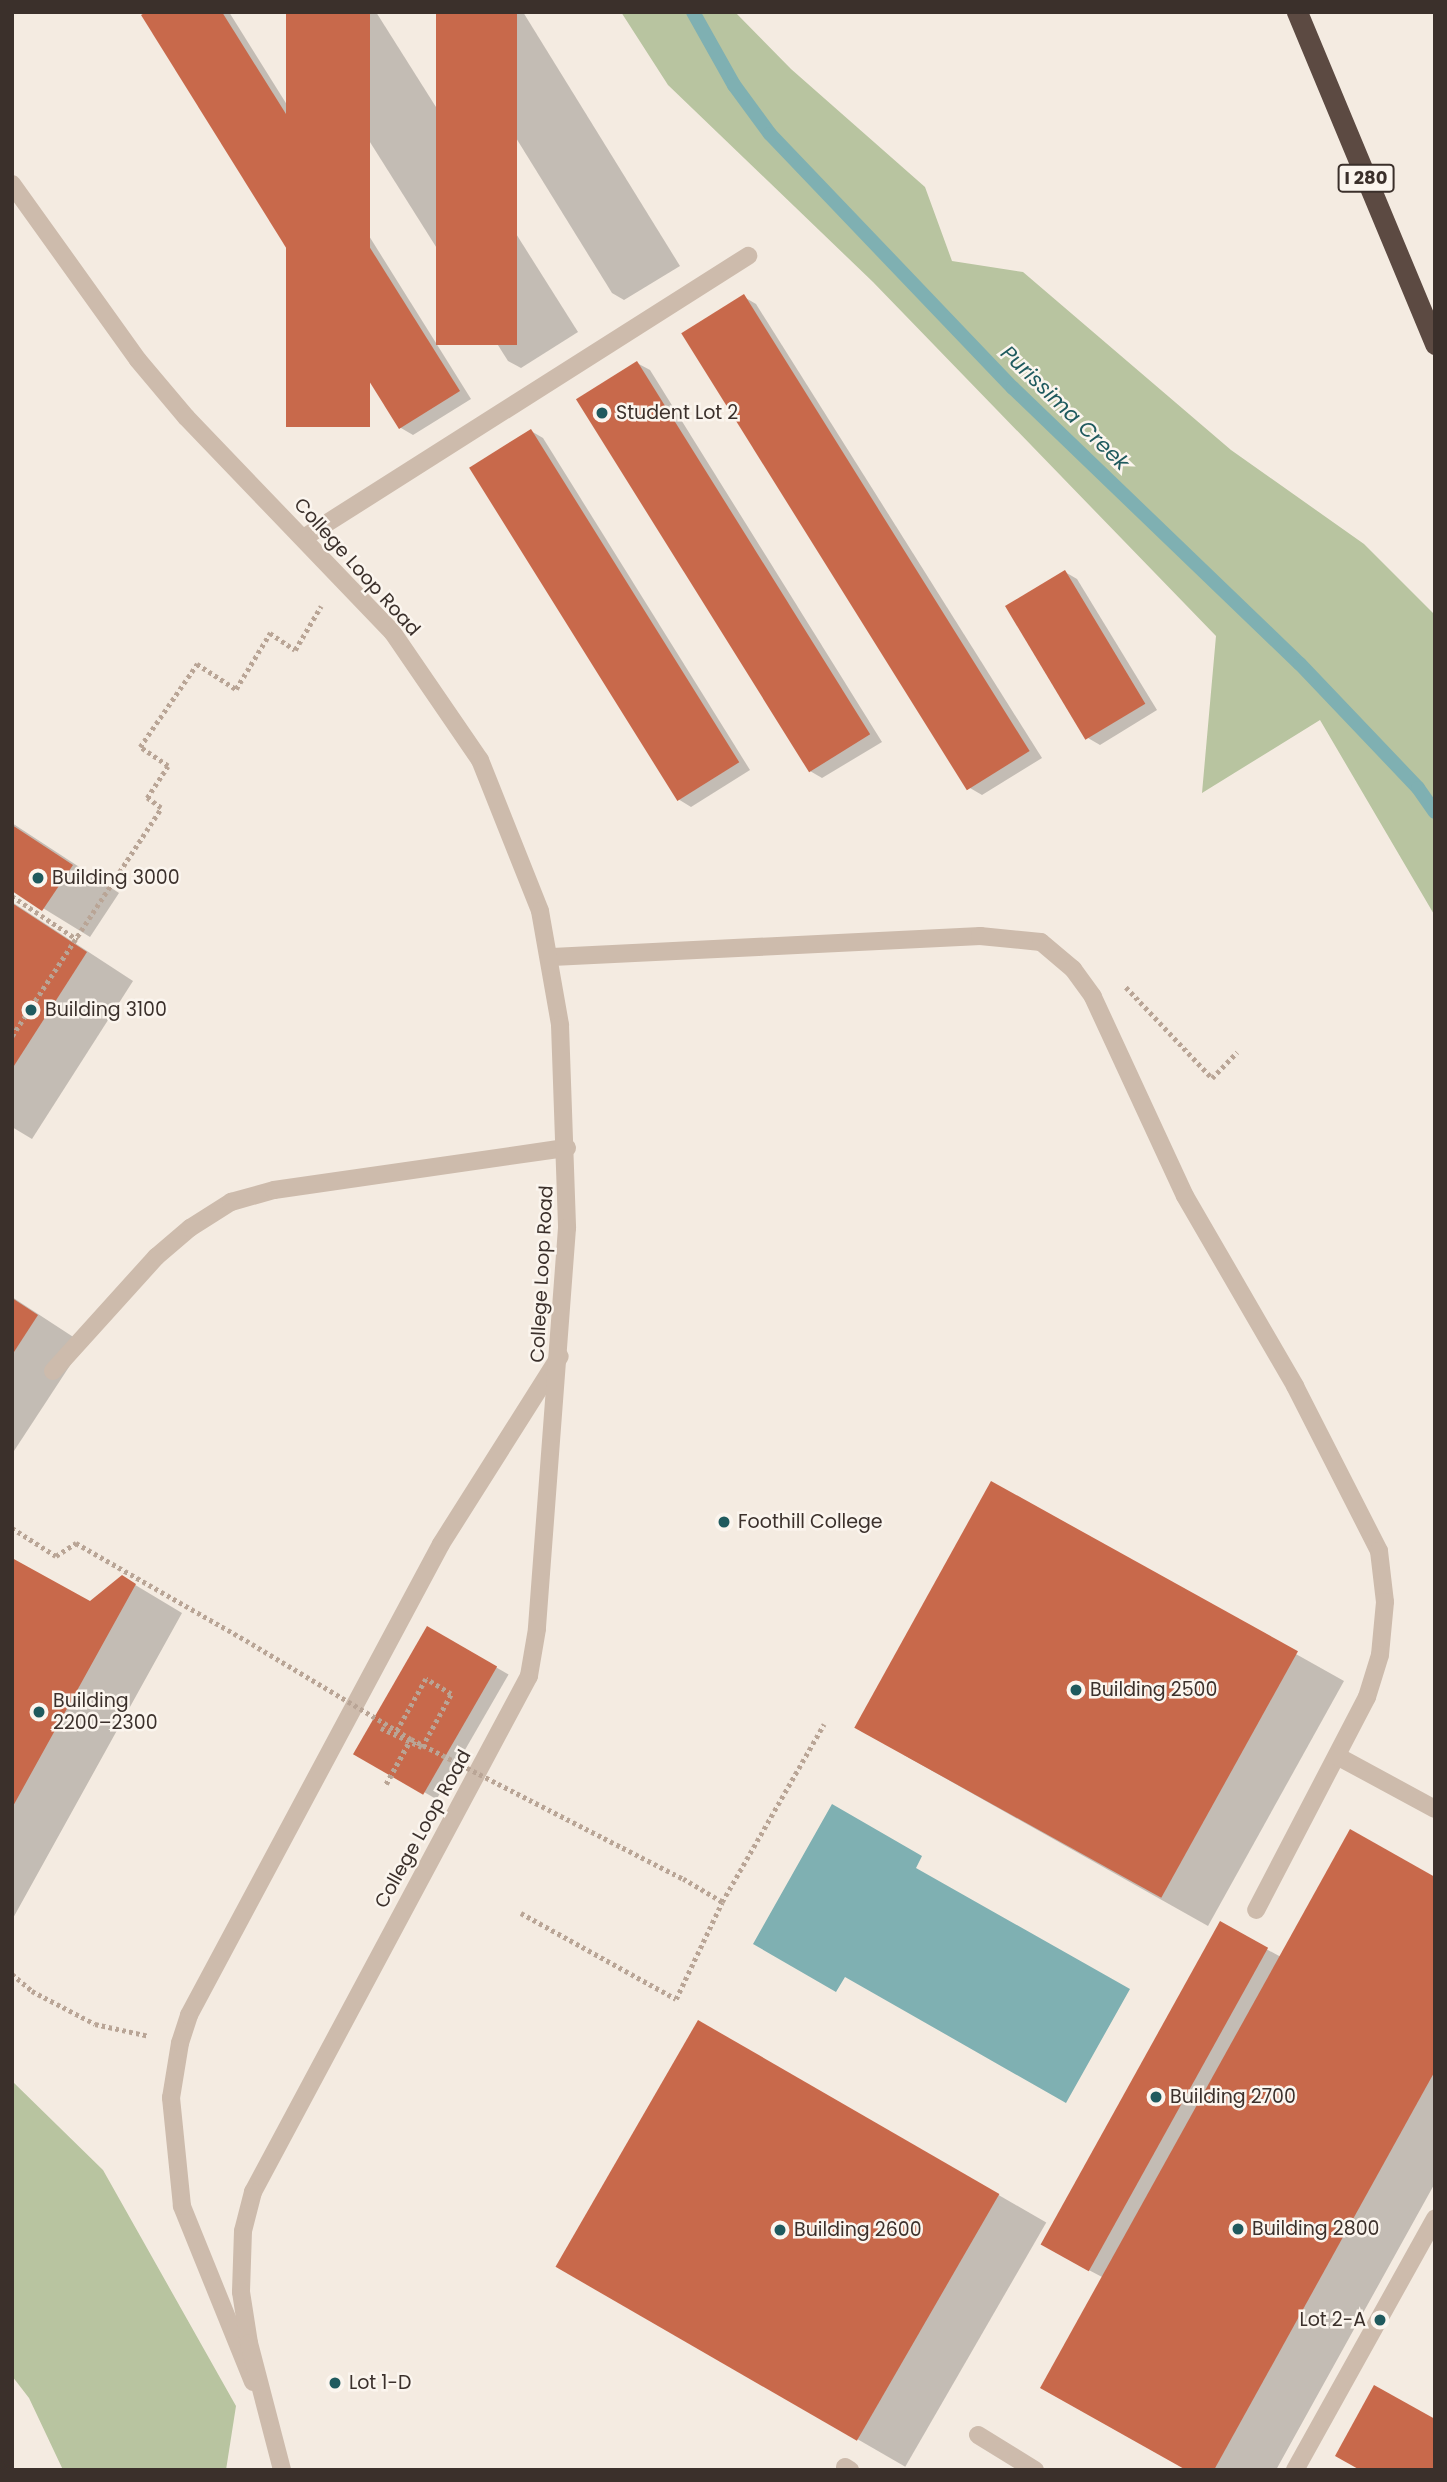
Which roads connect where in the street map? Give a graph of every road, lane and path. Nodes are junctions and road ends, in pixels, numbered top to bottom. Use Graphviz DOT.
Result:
graph roads {
  1 [pos="1297,12"];
  2 [pos="12,184"];
  3 [pos="748,256"];
  4 [pos="1435,344"];
  5 [pos="305,537"];
  6 [pos="326,596"];
  7 [pos="12,896"];
  8 [pos="78,940"];
  9 [pos="552,957"];
  10 [pos="1121,982"];
  11 [pos="12,1036"];
  12 [pos="1237,1052"];
  13 [pos="567,1148"];
  14 [pos="559,1356"];
  15 [pos="53,1371"];
  16 [pos="12,1528"];
  17 [pos="824,1724"];
  18 [pos="397,1731"];
  19 [pos="429,1734"];
  20 [pos="410,1740"];
  21 [pos="1337,1756"];
  22 [pos="386,1784"];
  23 [pos="1435,1809"];
  24 [pos="722,1902"];
  25 [pos="1256,1910"];
  26 [pos="521,1913"];
  27 [pos="12,1974"];
  28 [pos="157,2037"];
  29 [pos="1435,2218"];
  30 [pos="272,2427"];
  31 [pos="978,2435"];
  32 [pos="282,2470"];
  33 [pos="1035,2470"];
  34 [pos="1295,2470"];
  1 -- 4 [label="highway, I 280"];
  2 -- 5 [label="street, College Loop Road"];
  3 -- 5 [label="street"];
  5 -- 9 [label="street, College Loop Road"];
  6 -- 8 [label="path"];
  7 -- 8 [label="path"];
  8 -- 11 [label="path"];
  9 -- 13 [label="street, College Loop Road"];
  9 -- 21 [label="street"];
  10 -- 12 [label="path"];
  13 -- 14 [label="street, College Loop Road"];
  13 -- 15 [label="street"];
  14 -- 30 [label="street, College Loop Road"];
  14 -- 30 [label="street"];
  16 -- 18 [label="path, bridge"];
  17 -- 24 [label="path"];
  18 -- 19 [label="path"];
  18 -- 20 [label="path, bridge"];
  20 -- 22 [label="path, bridge"];
  20 -- 24 [label="path, bridge"];
  21 -- 23 [label="street"];
  21 -- 25 [label="street"];
  24 -- 26 [label="path"];
  27 -- 28 [label="path"];
  29 -- 34 [label="street"];
  30 -- 32 [label="street, College Loop Road"];
  31 -- 33 [label="street"];
}
